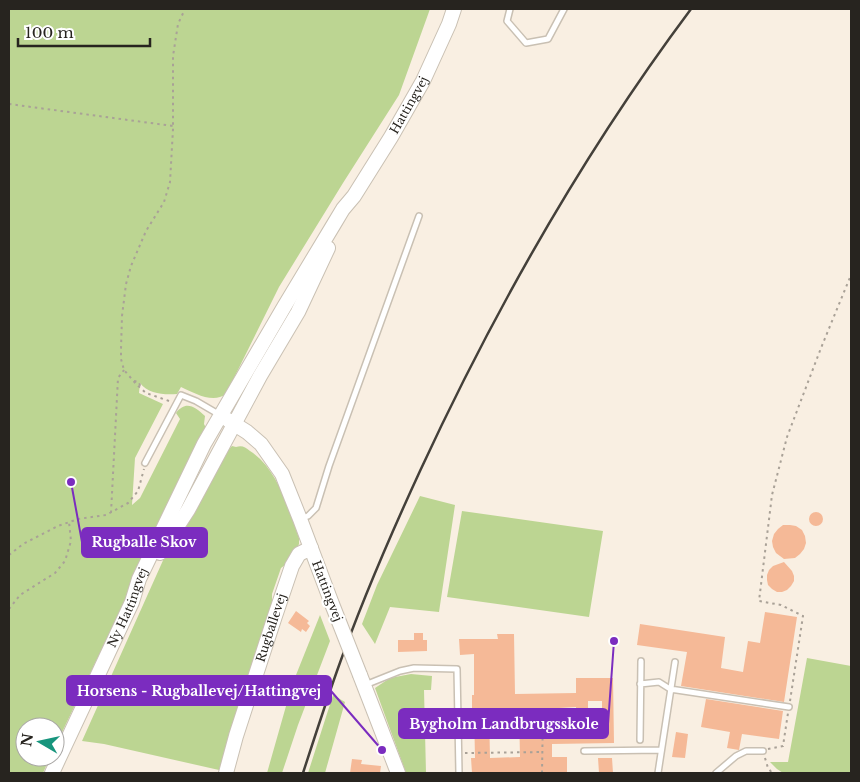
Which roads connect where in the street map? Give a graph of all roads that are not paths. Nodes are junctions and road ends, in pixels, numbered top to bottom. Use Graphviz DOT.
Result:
graph roads {
  1 [pos="454,9"];
  2 [pos="510,9"];
  3 [pos="564,9"];
  4 [pos="354,196"];
  5 [pos="419,216"];
  6 [pos="284,307"];
  7 [pos="220,415"];
  8 [pos="234,424"];
  9 [pos="145,463"];
  10 [pos="300,519"];
  11 [pos="311,548"];
  12 [pos="132,602"];
  13 [pos="641,661"];
  14 [pos="674,662"];
  15 [pos="362,680"];
  16 [pos="640,684"];
  17 [pos="670,689"];
  18 [pos="789,707"];
  19 [pos="640,740"];
  20 [pos="661,750"];
  21 [pos="584,751"];
  22 [pos="763,751"];
  23 [pos="52,773"];
  24 [pos="226,773"];
  25 [pos="398,773"];
  26 [pos="460,773"];
  27 [pos="658,773"];
  28 [pos="716,773"];
  1 -- 4 [label="street, Hattingvej"];
  2 -- 3 [label="lane"];
  4 -- 6 [label="street, Hattingvej"];
  4 -- 8 [label="street, Hattingvej"];
  5 -- 10 [label="lane"];
  6 -- 7 [label="street, Hattingvej"];
  6 -- 8 [label="street"];
  7 -- 8 [label="street, Hattingvej"];
  7 -- 9 [label="lane"];
  7 -- 12 [label="street, Ny Hattingvej"];
  8 -- 10 [label="street, Hattingvej"];
  8 -- 12 [label="street, Hattingvej"];
  10 -- 11 [label="street, Hattingvej"];
  11 -- 15 [label="street, Hattingvej, bridge"];
  11 -- 24 [label="street, Rugballevej"];
  12 -- 23 [label="street, Ny Hattingvej"];
  13 -- 16 [label="lane"];
  14 -- 17 [label="lane"];
  15 -- 25 [label="street, Hattingvej"];
  15 -- 26 [label="lane"];
  16 -- 17 [label="lane"];
  16 -- 19 [label="lane"];
  17 -- 18 [label="lane"];
  17 -- 20 [label="lane"];
  20 -- 21 [label="lane"];
  20 -- 27 [label="lane"];
  22 -- 28 [label="lane"];
}
